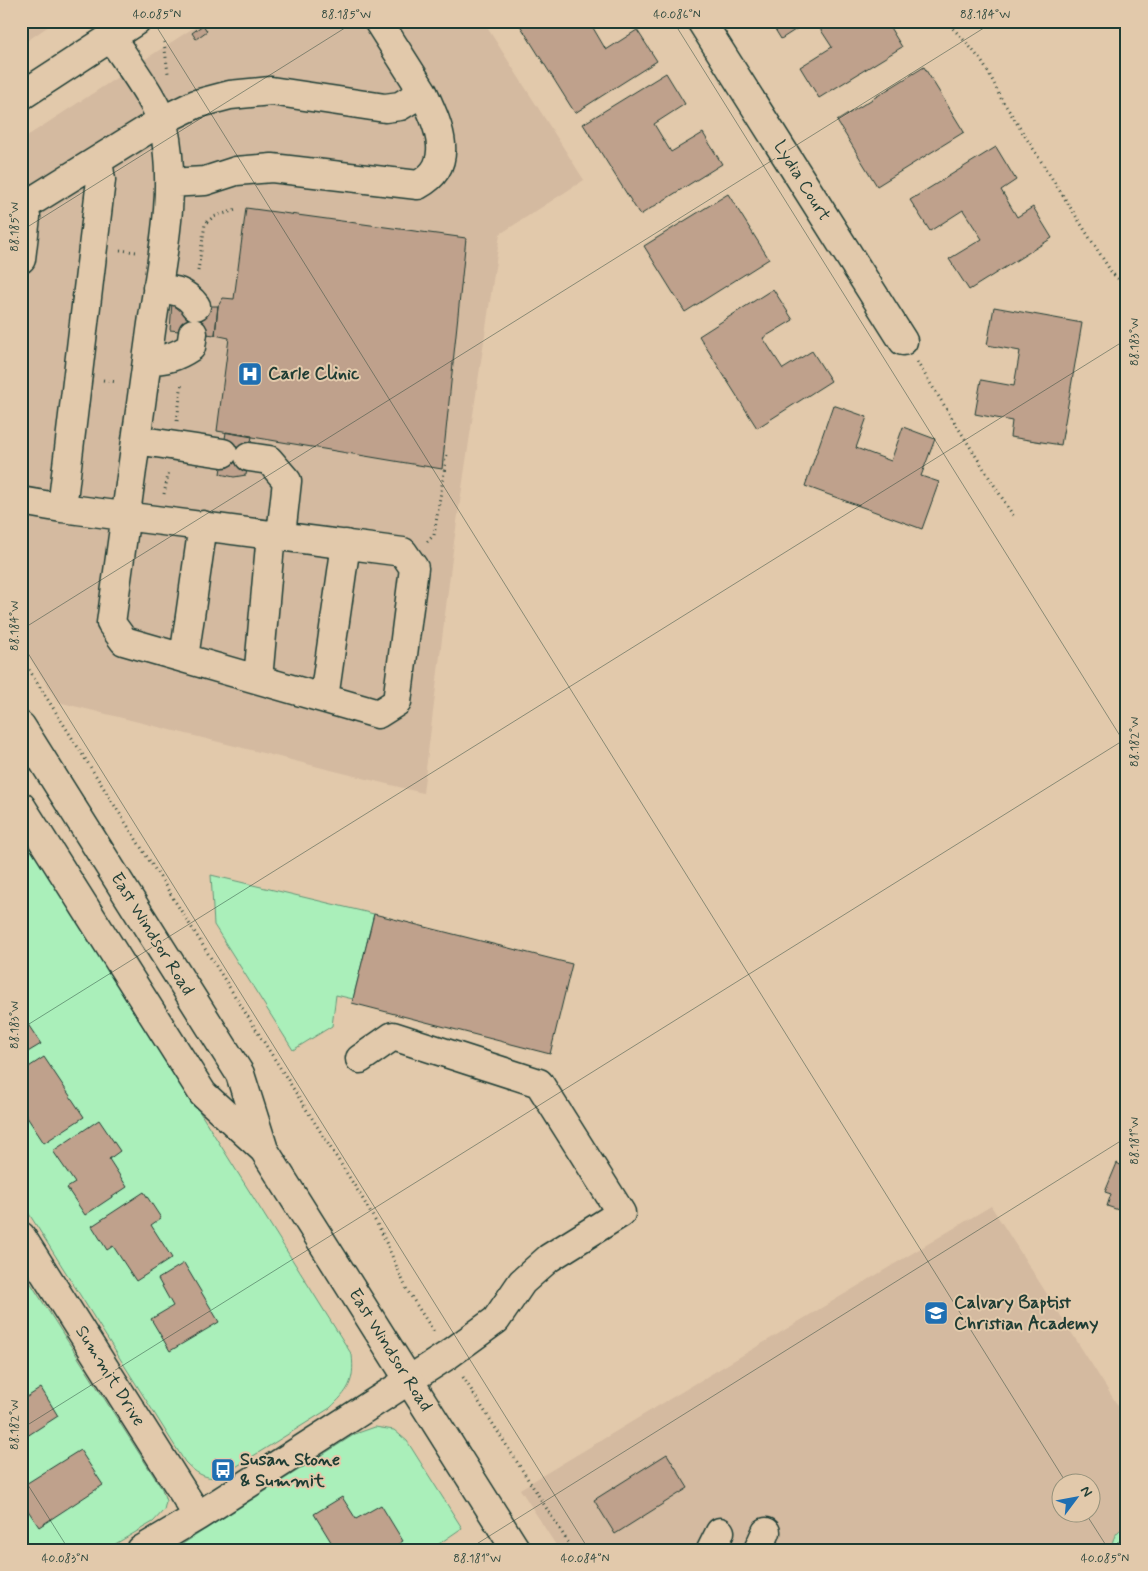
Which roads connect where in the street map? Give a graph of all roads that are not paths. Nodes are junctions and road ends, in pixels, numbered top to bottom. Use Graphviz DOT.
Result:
graph roads {
  1 [pos="136,21"];
  2 [pos="378,21"];
  3 [pos="700,21"];
  4 [pos="111,37"];
  5 [pos="423,92"];
  6 [pos="21,96"];
  7 [pos="161,121"];
  8 [pos="98,161"];
  9 [pos="169,183"];
  10 [pos="23,207"];
  11 [pos="21,259"];
  12 [pos="157,288"];
  13 [pos="196,306"];
  14 [pos="193,333"];
  15 [pos="903,341"];
  16 [pos="147,360"];
  17 [pos="136,440"];
  18 [pos="21,501"];
  19 [pos="62,508"];
  20 [pos="126,515"];
  21 [pos="203,525"];
  22 [pos="276,535"];
  23 [pos="346,544"];
  24 [pos="184,658"];
  25 [pos="258,679"];
  26 [pos="324,698"];
  27 [pos="21,726"];
  28 [pos="21,806"];
  29 [pos="360,1059"];
  30 [pos="264,1150"];
  31 [pos="21,1236"];
  32 [pos="410,1380"];
  33 [pos="198,1516"];
  34 [pos="141,1550"];
  35 [pos="516,1550"];
  1 -- 4 [label="main road"];
  2 -- 5 [label="main road"];
  3 -- 15 [label="main road, Lydia Court"];
  4 -- 6 [label="main road"];
  4 -- 7 [label="main road"];
  5 -- 7 [label="main road"];
  5 -- 9 [label="main road"];
  7 -- 8 [label="main road"];
  7 -- 9 [label="main road"];
  8 -- 10 [label="main road"];
  8 -- 19 [label="main road"];
  9 -- 12 [label="main road"];
  10 -- 11 [label="main road"];
  12 -- 13 [label="main road"];
  12 -- 16 [label="main road"];
  14 -- 16 [label="main road"];
  16 -- 17 [label="main road"];
  17 -- 20 [label="main road"];
  17 -- 22 [label="main road"];
  18 -- 19 [label="main road"];
  19 -- 20 [label="main road"];
  20 -- 21 [label="main road"];
  20 -- 24 [label="main road"];
  21 -- 22 [label="main road"];
  21 -- 24 [label="main road"];
  22 -- 23 [label="main road"];
  22 -- 25 [label="main road"];
  23 -- 26 [label="main road"];
  23 -- 26 [label="main road"];
  24 -- 25 [label="main road"];
  25 -- 26 [label="main road"];
  27 -- 30 [label="main road, East Windsor Road"];
  28 -- 30 [label="main road, East Windsor Road"];
  29 -- 32 [label="main road"];
  30 -- 32 [label="main road, East Windsor Road"];
  31 -- 33 [label="main road, Summit Drive"];
  32 -- 33 [label="main road"];
  32 -- 35 [label="main road, East Windsor Road"];
  33 -- 34 [label="main road"];
}
